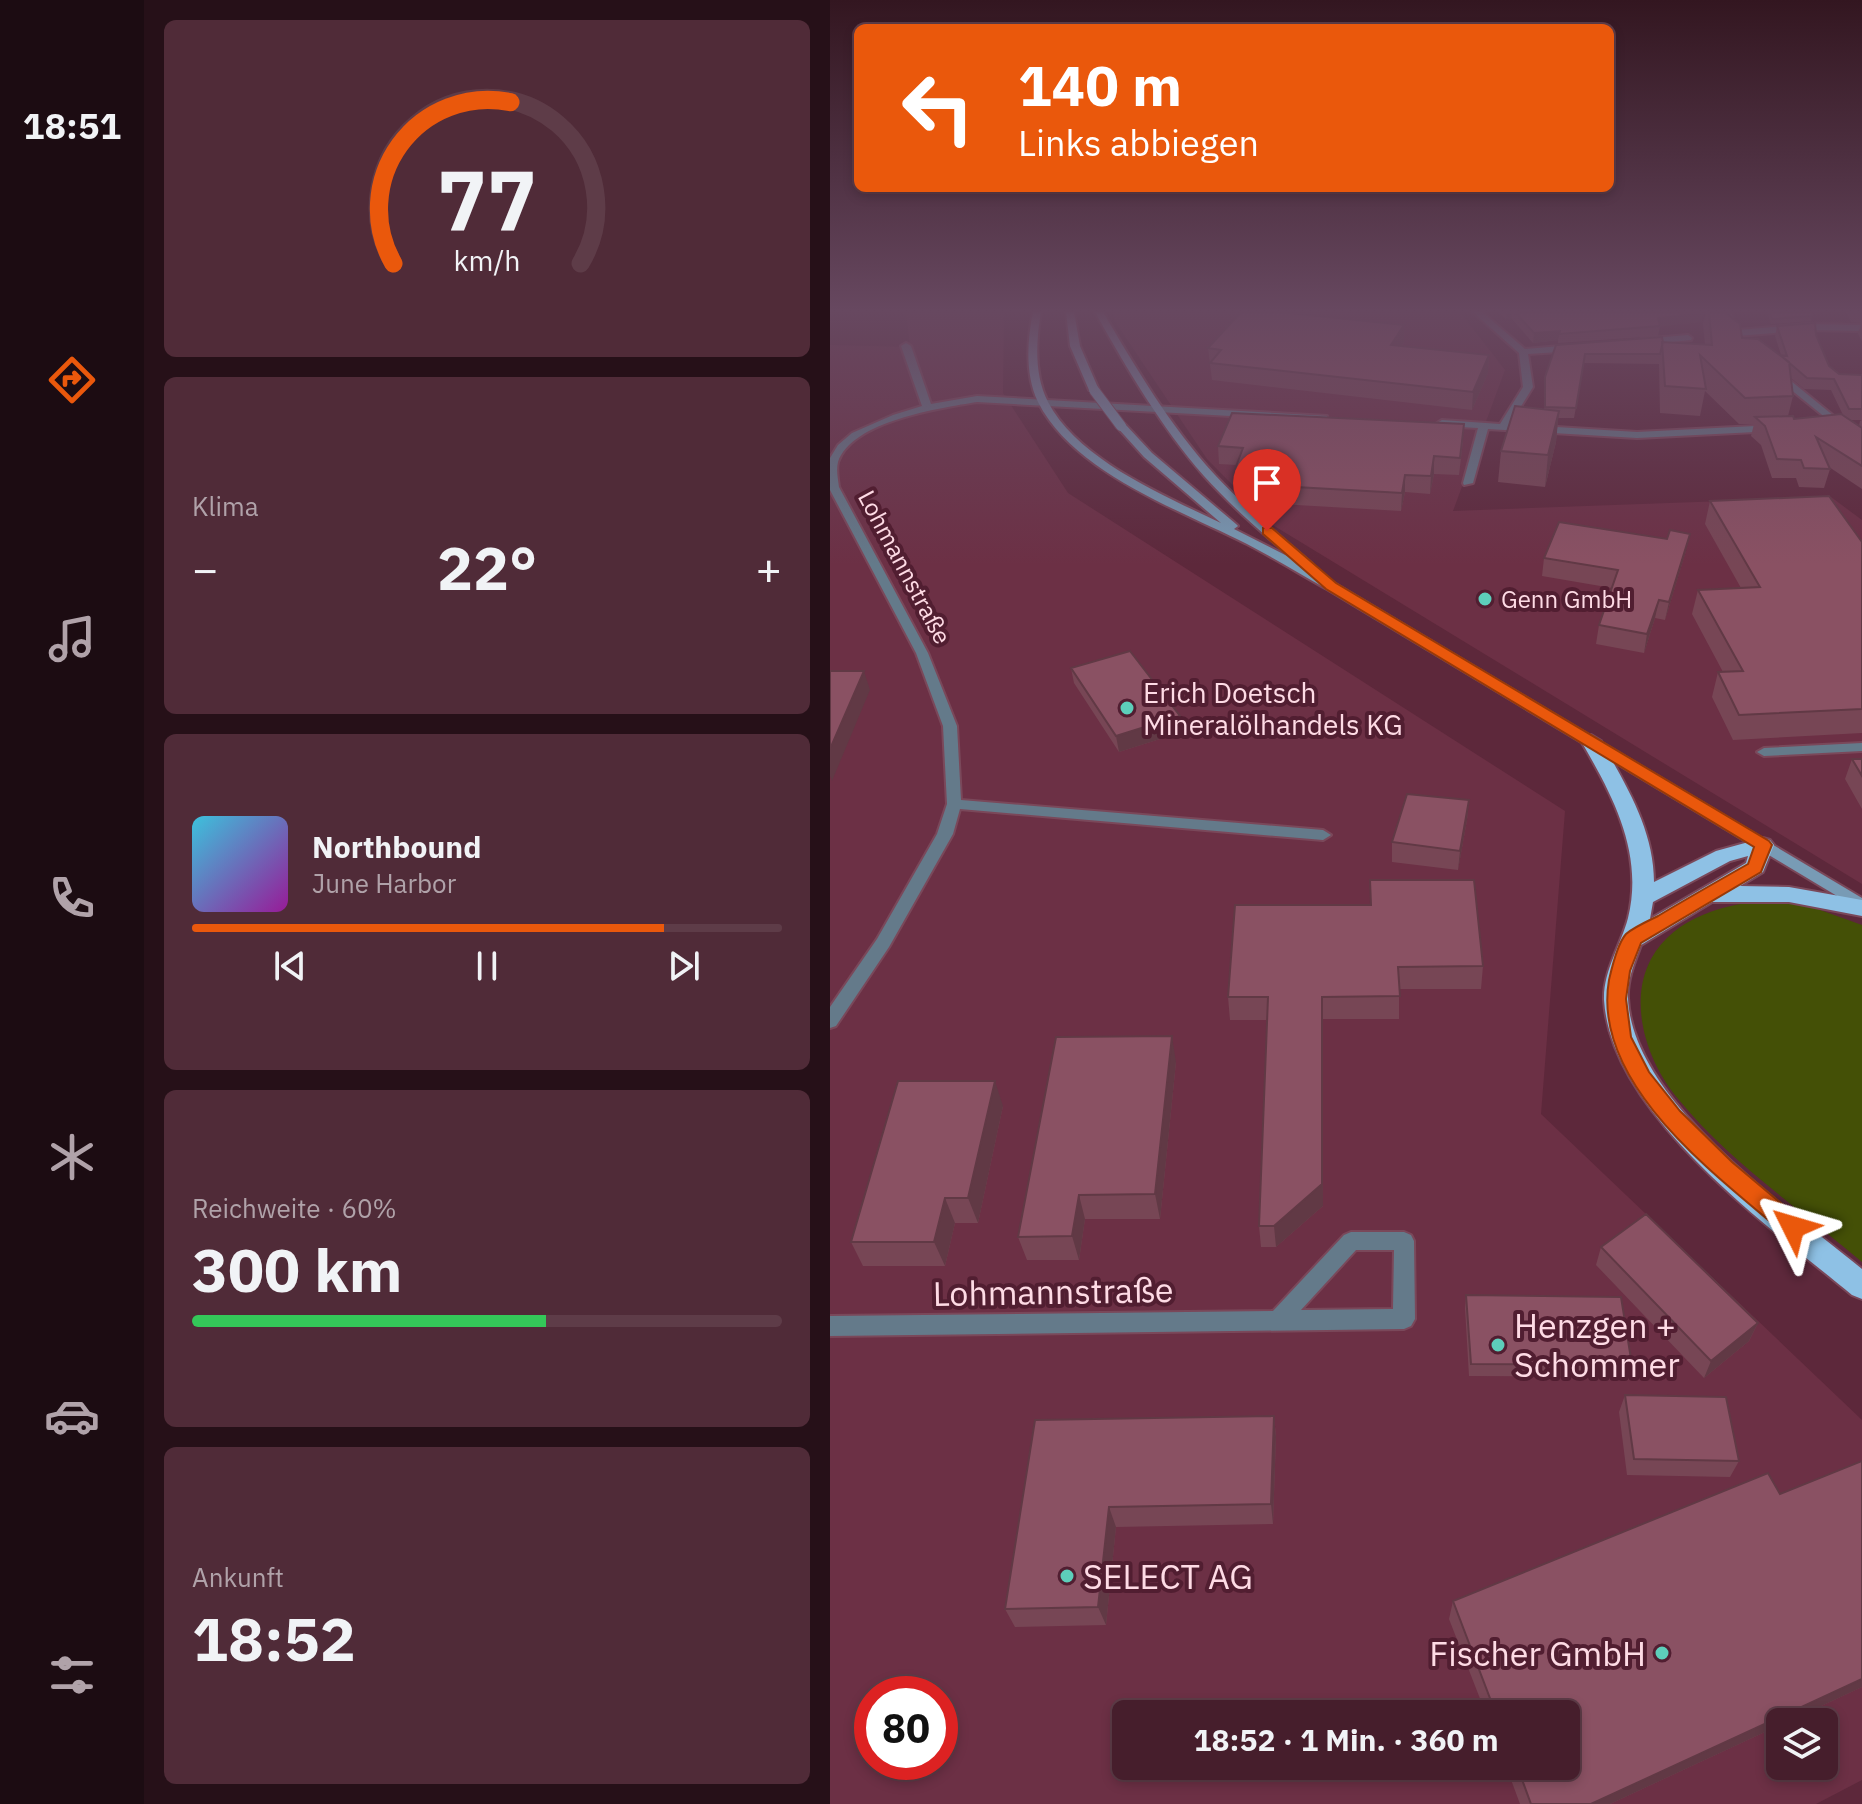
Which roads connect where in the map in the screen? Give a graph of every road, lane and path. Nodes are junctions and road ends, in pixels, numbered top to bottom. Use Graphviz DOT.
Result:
graph roads {
  1 [pos="924,396"];
  2 [pos="1043,396"];
  3 [pos="1099,396"];
  4 [pos="1151,396"];
  5 [pos="1522,396"];
  6 [pos="1803,396"];
  7 [pos="1044,403"];
  8 [pos="927,406"];
  9 [pos="1159,409"];
  10 [pos="1331,418"];
  11 [pos="1433,423"];
  12 [pos="1484,425"];
  13 [pos="1839,425"];
  14 [pos="1862,425"];
  15 [pos="1823,426"];
  16 [pos="1503,427"];
  17 [pos="1792,427"];
  18 [pos="1862,444"];
  19 [pos="1468,483"];
  20 [pos="1250,541"];
  21 [pos="1331,586"];
  22 [pos="1591,741"];
  23 [pos="1862,747"];
  24 [pos="1764,752"];
  25 [pos="954,804"];
  26 [pos="1323,835"];
  27 [pos="1763,845"];
  28 [pos="1708,896"];
  29 [pos="1644,897"];
  30 [pos="1862,907"];
  31 [pos="1633,939"];
  32 [pos="830,1021"];
  33 [pos="1862,1286"];
  34 [pos="1277,1321"];
  35 [pos="830,1326"];
  1 -- 8 [label="street"];
  2 -- 7 [label="main road"];
  3 -- 20 [label="main road, bridge"];
  4 -- 9 [label="main road"];
  5 -- 16 [label="street"];
  6 -- 13 [label="street"];
  7 -- 8 [label="street, Lohmannstraße"];
  7 -- 9 [label="street, Lohmannstraße"];
  7 -- 20 [label="main road"];
  8 -- 25 [label="street, Lohmannstraße"];
  9 -- 10 [label="street, Lohmannstraße"];
  9 -- 21 [label="main road"];
  11 -- 12 [label="street"];
  12 -- 16 [label="street"];
  12 -- 19 [label="street"];
  13 -- 14 [label="street"];
  13 -- 15 [label="street"];
  13 -- 18 [label="street"];
  16 -- 17 [label="street"];
  20 -- 21 [label="main road"];
  21 -- 22 [label="main road"];
  22 -- 27 [label="main road"];
  22 -- 29 [label="highway"];
  23 -- 24 [label="street"];
  25 -- 26 [label="street"];
  25 -- 32 [label="street, Lohmannstraße"];
  27 -- 28 [label="highway"];
  27 -- 29 [label="highway"];
  27 -- 30 [label="main road"];
  28 -- 30 [label="highway"];
  28 -- 31 [label="highway"];
  29 -- 31 [label="highway"];
  31 -- 33 [label="highway"];
  34 -- 34 [label="street, Lohmannstraße"];
  34 -- 35 [label="street, Lohmannstraße"];
}
